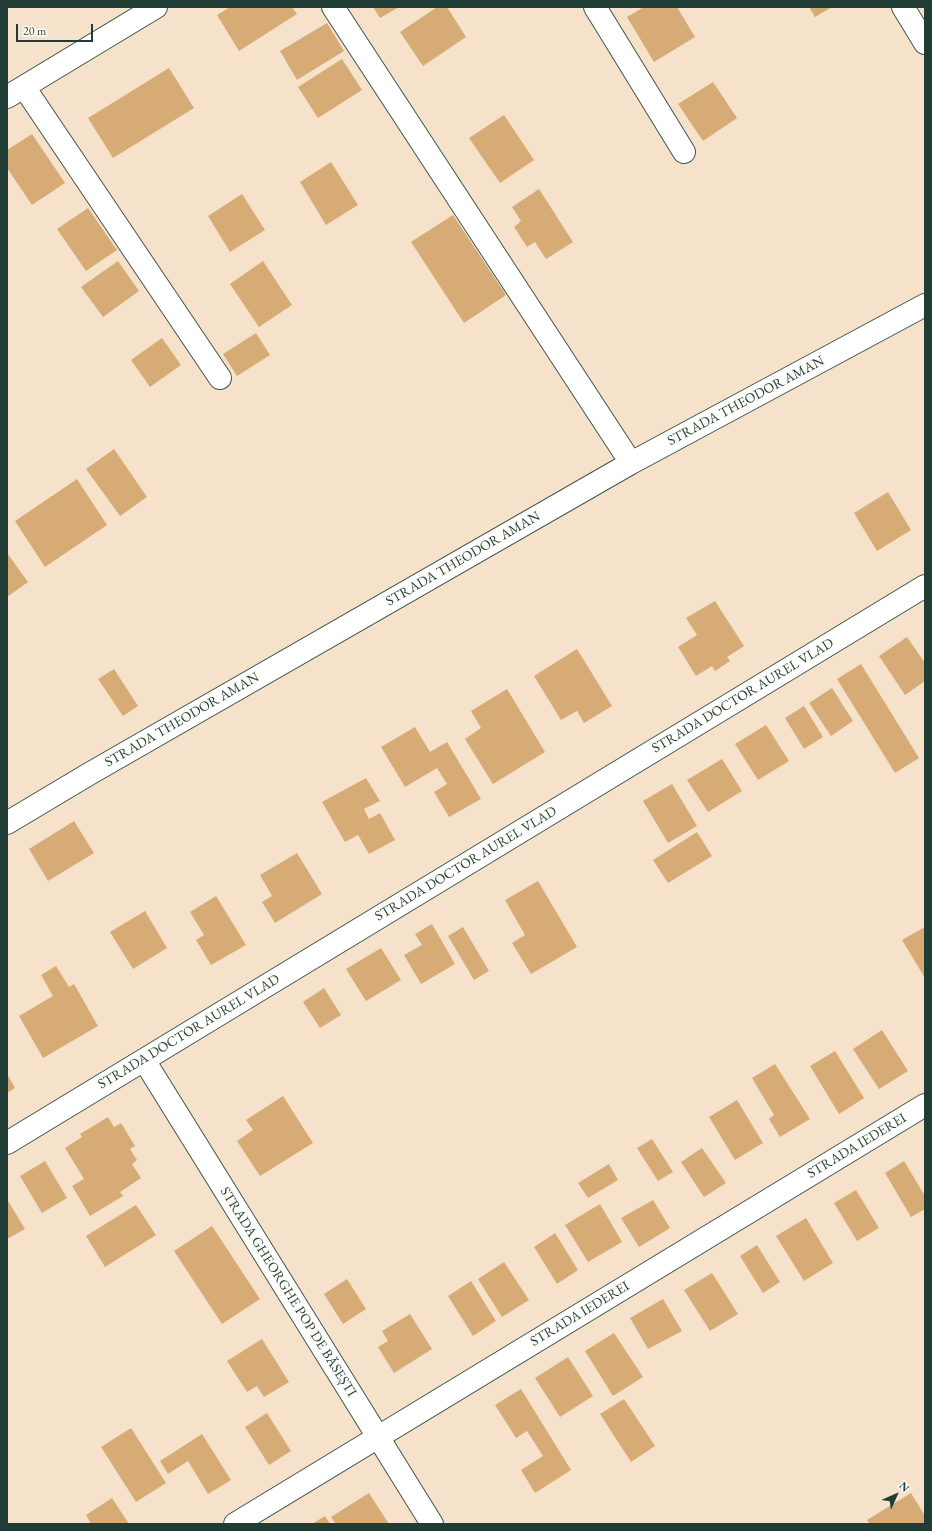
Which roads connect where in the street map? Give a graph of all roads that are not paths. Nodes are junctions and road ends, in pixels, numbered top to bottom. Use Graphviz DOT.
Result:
graph roads {
  1 [pos="156,7"];
  2 [pos="333,7"];
  3 [pos="595,7"];
  4 [pos="903,7"];
  5 [pos="925,43"];
  6 [pos="15,92"];
  7 [pos="684,152"];
  8 [pos="925,305"];
  9 [pos="220,378"];
  10 [pos="631,463"];
  11 [pos="925,586"];
  12 [pos="7,823"];
  13 [pos="144,1060"];
  14 [pos="925,1105"];
  15 [pos="7,1143"];
  16 [pos="378,1437"];
  17 [pos="236,1524"];
  18 [pos="432,1524"];
  1 -- 6 [label="street"];
  2 -- 10 [label="street"];
  3 -- 7 [label="street"];
  4 -- 5 [label="street"];
  6 -- 9 [label="street"];
  8 -- 10 [label="street, STRADA THEODOR AMAN"];
  10 -- 12 [label="street, STRADA THEODOR AMAN"];
  11 -- 13 [label="street, STRADA DOCTOR AUREL VLAD"];
  13 -- 15 [label="street, STRADA DOCTOR AUREL VLAD"];
  13 -- 16 [label="street, STRADA GHEORGHE POP DE BĂSEȘTI"];
  14 -- 16 [label="street, STRADA IEDEREI"];
  16 -- 17 [label="street, STRADA IEDEREI"];
  16 -- 18 [label="street, STRADA GHEORGHE POP DE BĂSEȘTI"];
}
